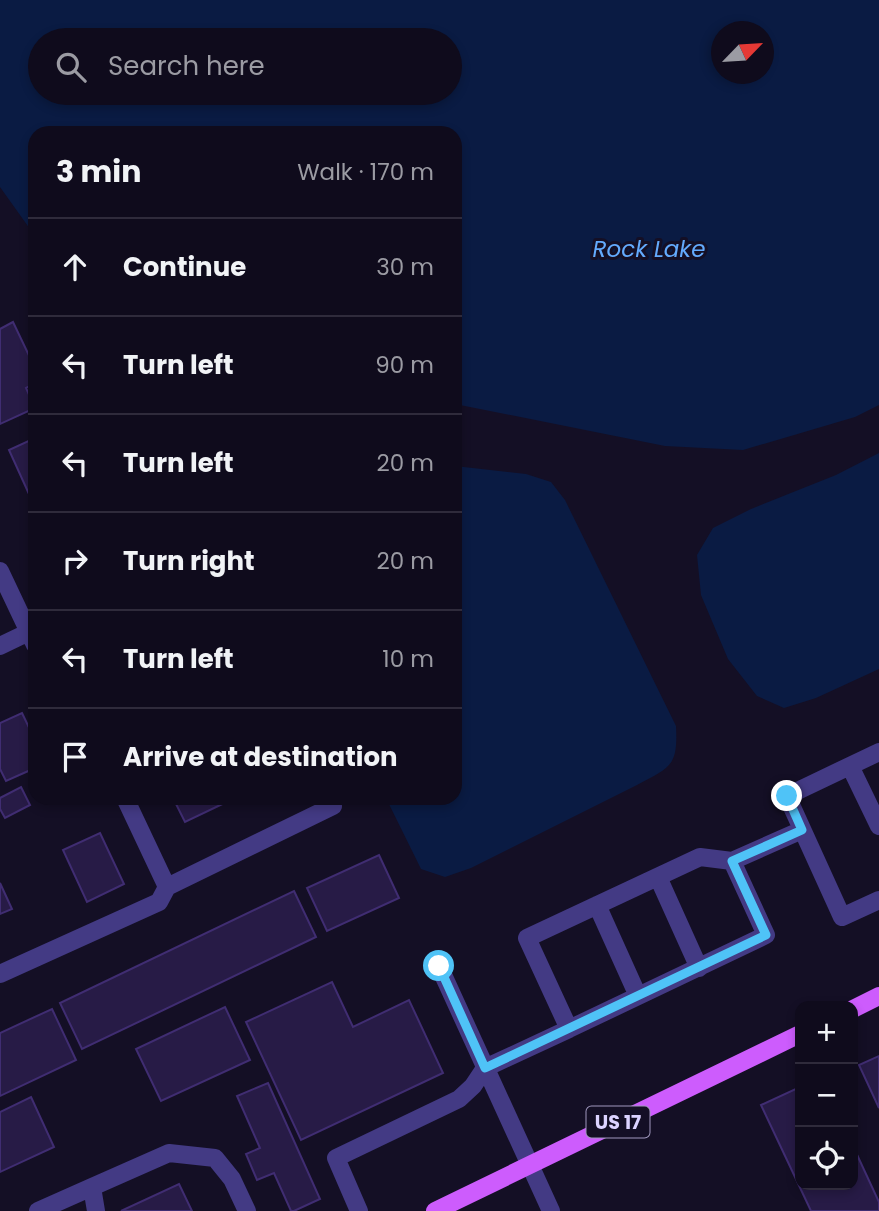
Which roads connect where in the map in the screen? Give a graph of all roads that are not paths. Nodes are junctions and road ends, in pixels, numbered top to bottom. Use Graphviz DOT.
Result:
graph roads {
  1 [pos="0,572"];
  2 [pos="28,630"];
  3 [pos="28,639"];
  4 [pos="0,646"];
  5 [pos="879,752"];
  6 [pos="850,766"];
  7 [pos="128,805"];
  8 [pos="333,806"];
  9 [pos="879,826"];
  10 [pos="802,830"];
  11 [pos="732,861"];
  12 [pos="658,877"];
  13 [pos="167,887"];
  14 [pos="879,900"];
  15 [pos="597,905"];
  16 [pos="439,966"];
  17 [pos="699,968"];
  18 [pos="0,974"];
  19 [pos="638,996"];
  20 [pos="879,996"];
  21 [pos="858,1006"];
  22 [pos="569,1029"];
  23 [pos="795,1036"];
  24 [pos="485,1068"];
  25 [pos="529,1165"];
  26 [pos="92,1187"];
  27 [pos="456,1207"];
  28 [pos="38,1211"];
  29 [pos="96,1211"];
  30 [pos="247,1211"];
  31 [pos="359,1211"];
  32 [pos="435,1211"];
  33 [pos="551,1211"];
  1 -- 2 [label="street"];
  3 -- 4 [label="street"];
  5 -- 6 [label="street"];
  6 -- 9 [label="street"];
  6 -- 10 [label="street"];
  7 -- 13 [label="street"];
  8 -- 13 [label="street"];
  10 -- 11 [label="street"];
  10 -- 14 [label="street"];
  11 -- 12 [label="street"];
  11 -- 17 [label="street"];
  12 -- 15 [label="street"];
  12 -- 17 [label="street"];
  13 -- 18 [label="street"];
  15 -- 19 [label="street"];
  15 -- 22 [label="street"];
  16 -- 24 [label="street"];
  17 -- 19 [label="street"];
  19 -- 22 [label="street"];
  20 -- 21 [label="main road"];
  22 -- 24 [label="street"];
  23 -- 25 [label="main road, US 17"];
  24 -- 25 [label="street"];
  24 -- 31 [label="street"];
  25 -- 27 [label="main road, US 17"];
  25 -- 33 [label="street"];
  26 -- 28 [label="street"];
  26 -- 29 [label="street"];
  26 -- 30 [label="street"];
  27 -- 32 [label="main road, US 17"];
}
